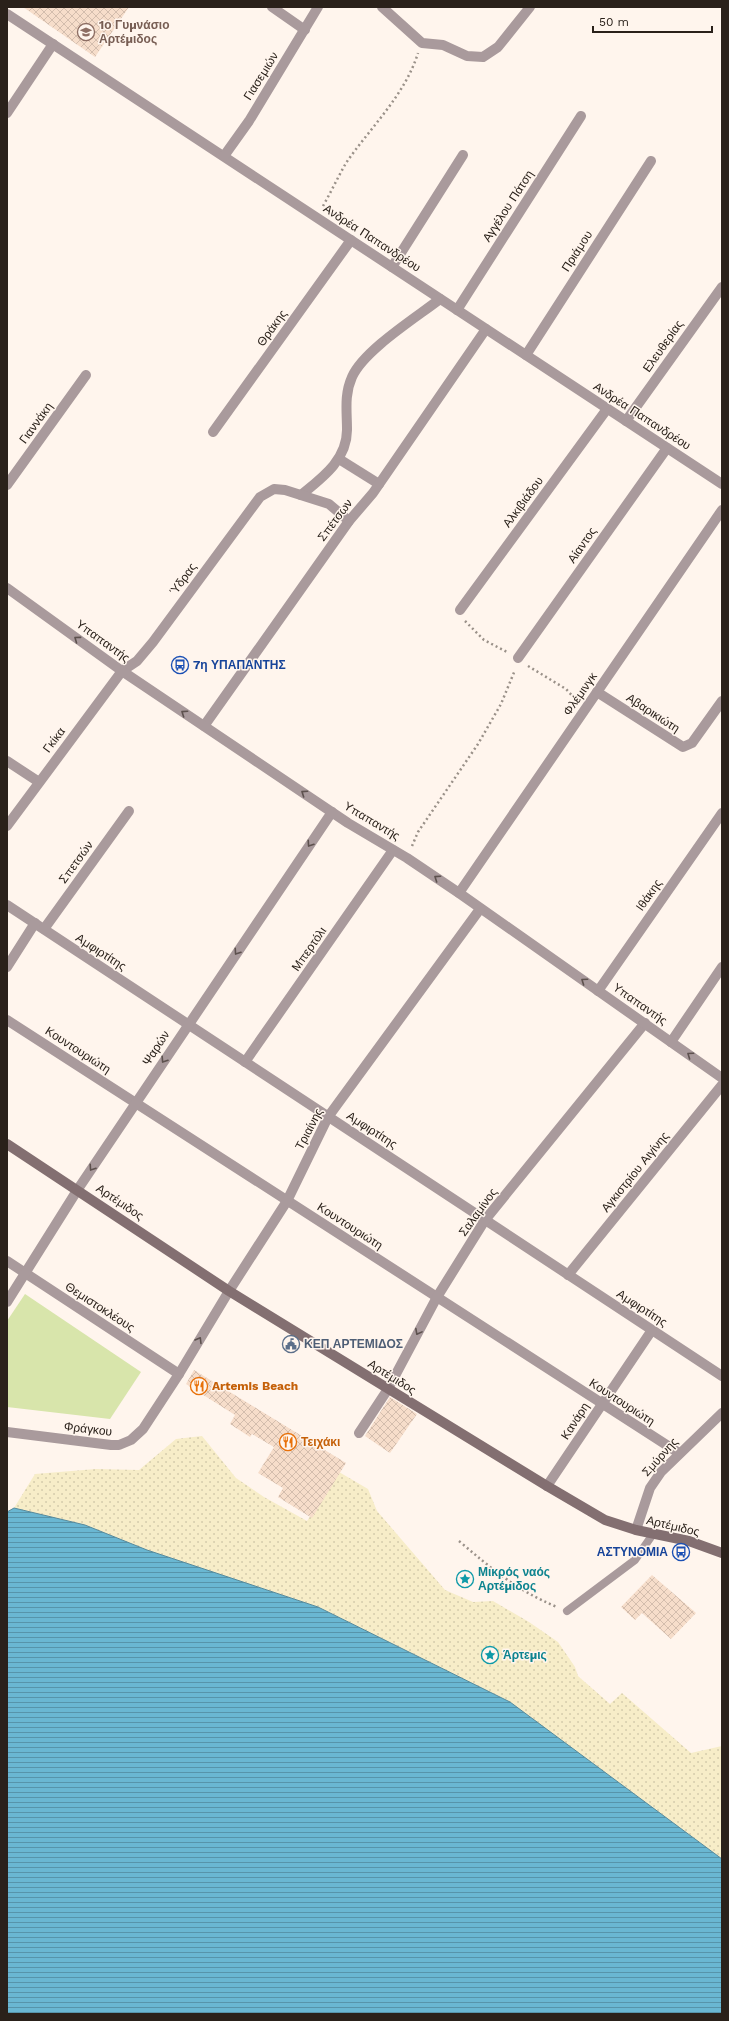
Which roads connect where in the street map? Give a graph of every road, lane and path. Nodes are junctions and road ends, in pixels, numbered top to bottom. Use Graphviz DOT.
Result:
graph roads {
  1 [pos="272,7"];
  2 [pos="318,7"];
  3 [pos="382,7"];
  4 [pos="530,7"];
  5 [pos="7,14"];
  6 [pos="305,30"];
  7 [pos="53,44"];
  8 [pos="422,44"];
  9 [pos="7,113"];
  10 [pos="581,116"];
  11 [pos="463,155"];
  12 [pos="224,156"];
  13 [pos="651,161"];
  14 [pos="317,217"];
  15 [pos="351,240"];
  16 [pos="392,267"];
  17 [pos="722,287"];
  18 [pos="440,299"];
  19 [pos="457,310"];
  20 [pos="486,329"];
  21 [pos="526,355"];
  22 [pos="86,376"];
  23 [pos="607,409"];
  24 [pos="626,421"];
  25 [pos="213,432"];
  26 [pos="667,448"];
  27 [pos="339,459"];
  28 [pos="379,484"];
  29 [pos="722,484"];
  30 [pos="7,485"];
  31 [pos="302,495"];
  32 [pos="722,510"];
  33 [pos="349,521"];
  34 [pos="7,588"];
  35 [pos="460,610"];
  36 [pos="518,658"];
  37 [pos="122,671"];
  38 [pos="597,692"];
  39 [pos="722,700"];
  40 [pos="204,726"];
  41 [pos="7,761"];
  42 [pos="39,782"];
  43 [pos="129,811"];
  44 [pos="332,812"];
  45 [pos="722,813"];
  46 [pos="7,826"];
  47 [pos="393,850"];
  48 [pos="407,858"];
  49 [pos="459,893"];
  50 [pos="7,905"];
  51 [pos="480,909"];
  52 [pos="35,923"];
  53 [pos="44,929"];
  54 [pos="7,967"];
  55 [pos="722,967"];
  56 [pos="598,991"];
  57 [pos="7,1020"];
  58 [pos="645,1023"];
  59 [pos="187,1024"];
  60 [pos="671,1042"];
  61 [pos="246,1062"];
  62 [pos="722,1078"];
  63 [pos="722,1085"];
  64 [pos="135,1103"];
  65 [pos="328,1117"];
  66 [pos="7,1144"];
  67 [pos="78,1189"];
  68 [pos="287,1201"];
  69 [pos="485,1220"];
  70 [pos="7,1261"];
  71 [pos="25,1273"];
  72 [pos="568,1275"];
  73 [pos="230,1291"];
  74 [pos="437,1297"];
  75 [pos="7,1302"];
  76 [pos="652,1330"];
  77 [pos="179,1374"];
  78 [pos="722,1376"];
  79 [pos="388,1389"];
  80 [pos="601,1404"];
  81 [pos="722,1412"];
  82 [pos="7,1432"];
  83 [pos="359,1433"];
  84 [pos="679,1453"];
  85 [pos="547,1486"];
  86 [pos="636,1530"];
  87 [pos="653,1534"];
  88 [pos="459,1541"];
  89 [pos="722,1554"];
  90 [pos="567,1611"];
  1 -- 6 [label="street"];
  2 -- 6 [label="street, Γιασεμιών"];
  3 -- 8 [label="street"];
  4 -- 8 [label="street"];
  5 -- 7 [label="street, Ανδρέα Παπανδρέου"];
  6 -- 12 [label="street, Γιασεμιών"];
  7 -- 9 [label="street"];
  7 -- 12 [label="street, Ανδρέα Παπανδρέου"];
  8 -- 14 [label="path"];
  10 -- 19 [label="street, Αγγέλου Πάτση"];
  11 -- 16 [label="street"];
  12 -- 14 [label="street, Ανδρέα Παπανδρέου"];
  13 -- 21 [label="street, Πριάμου"];
  14 -- 15 [label="street, Ανδρέα Παπανδρέου"];
  15 -- 16 [label="street, Ανδρέα Παπανδρέου"];
  15 -- 25 [label="street, Θράκης"];
  16 -- 18 [label="street, Ανδρέα Παπανδρέου"];
  17 -- 24 [label="street, Ελευθερίας"];
  18 -- 19 [label="street, Ανδρέα Παπανδρέου"];
  18 -- 27 [label="street"];
  19 -- 20 [label="street, Ανδρέα Παπανδρέου"];
  20 -- 21 [label="street, Ανδρέα Παπανδρέου"];
  20 -- 28 [label="street, Σπέτσων"];
  21 -- 23 [label="street, Ανδρέα Παπανδρέου"];
  22 -- 30 [label="street, Γιαννάκη"];
  23 -- 24 [label="street, Ανδρέα Παπανδρέου"];
  23 -- 35 [label="street, Αλκιβιάδου"];
  24 -- 26 [label="street, Ανδρέα Παπανδρέου"];
  26 -- 29 [label="street, Ανδρέα Παπανδρέου"];
  26 -- 36 [label="street, Αίαντος"];
  27 -- 28 [label="street"];
  27 -- 31 [label="street"];
  28 -- 33 [label="street, Σπέτσων"];
  31 -- 33 [label="street"];
  31 -- 37 [label="street, Ύδρας"];
  32 -- 38 [label="street, Φλέμινγκ"];
  33 -- 40 [label="street, Σπέτσων"];
  37 -- 34 [label="street, Υπαπαντής, one-way"];
  36 -- 48 [label="path"];
  40 -- 37 [label="street, Υπαπαντής, one-way"];
  37 -- 42 [label="street, Γκίκα"];
  38 -- 39 [label="street, Αβαρικιώτη"];
  38 -- 49 [label="street, Φλέμινγκ"];
  44 -- 40 [label="street, Υπαπαντής, one-way"];
  41 -- 42 [label="street"];
  42 -- 46 [label="street, Γκίκα"];
  43 -- 53 [label="street, Σπετσών"];
  44 -- 47 [label="street, Υπαπαντής"];
  44 -- 59 [label="street, Ψαρών, one-way"];
  45 -- 56 [label="street, Ιθάκης"];
  47 -- 48 [label="street, Υπαπαντής"];
  47 -- 61 [label="street, Μπερτόλι"];
  49 -- 48 [label="street, Υπαπαντής, one-way"];
  49 -- 51 [label="street, Υπαπαντής"];
  50 -- 52 [label="street, Αμφιρτίτης"];
  56 -- 51 [label="street, Υπαπαντής, one-way"];
  51 -- 65 [label="street, Τριαίνης"];
  52 -- 53 [label="street, Αμφιρτίτης"];
  52 -- 54 [label="street"];
  53 -- 59 [label="street, Αμφιρτίτης"];
  55 -- 60 [label="street"];
  56 -- 58 [label="street, Υπαπαντής"];
  57 -- 64 [label="street, Κουντουριώτη"];
  58 -- 60 [label="street, Υπαπαντής"];
  58 -- 69 [label="street, Σαλαμίνος"];
  59 -- 61 [label="street, Αμφιρτίτης"];
  59 -- 64 [label="street, Ψαρών, one-way"];
  62 -- 60 [label="street, Υπαπαντής, one-way"];
  61 -- 65 [label="street, Αμφιρτίτης"];
  63 -- 72 [label="street, Αγκιστρίου Αιγίνης"];
  64 -- 67 [label="street, Ψαρών, one-way"];
  64 -- 68 [label="street, Κουντουριώτη"];
  65 -- 68 [label="street, Τριαίνης"];
  65 -- 69 [label="street, Αμφιρτίτης"];
  66 -- 67 [label="main road, Αρτέμιδος"];
  67 -- 71 [label="street, Ψαρών"];
  67 -- 73 [label="main road, Αρτέμιδος"];
  68 -- 73 [label="street, Τριαίνης"];
  68 -- 74 [label="street, Κουντουριώτη"];
  69 -- 72 [label="street, Αμφιρτίτης"];
  69 -- 74 [label="street, Σαλαμίνος"];
  70 -- 71 [label="street, Θεμιστοκλέους"];
  71 -- 75 [label="street, Ψαρών"];
  71 -- 77 [label="street, Θεμιστοκλέους"];
  72 -- 76 [label="street, Αμφιρτίτης"];
  77 -- 73 [label="street, Τριαίνης, one-way"];
  73 -- 79 [label="main road, Αρτέμιδος"];
  74 -- 79 [label="street, Σαλαμίνος, one-way"];
  74 -- 80 [label="street, Κουντουριώτη"];
  76 -- 78 [label="street, Αμφιρτίτης"];
  76 -- 80 [label="street, Κανάρη"];
  77 -- 82 [label="street, Φράγκου"];
  79 -- 83 [label="street, Σαλαμίνος"];
  79 -- 85 [label="main road, Αρτέμιδος"];
  80 -- 84 [label="street, Κουντουριώτη"];
  80 -- 85 [label="street, Κανάρη"];
  81 -- 84 [label="street, Σμύρνης"];
  84 -- 86 [label="street, Σμύρνης"];
  85 -- 86 [label="main road, Αρτέμιδος"];
  86 -- 87 [label="main road, Αρτέμιδος"];
  87 -- 89 [label="main road, Αρτέμιδος"];
  87 -- 90 [label="lane"];
  88 -- 90 [label="path"];
}
